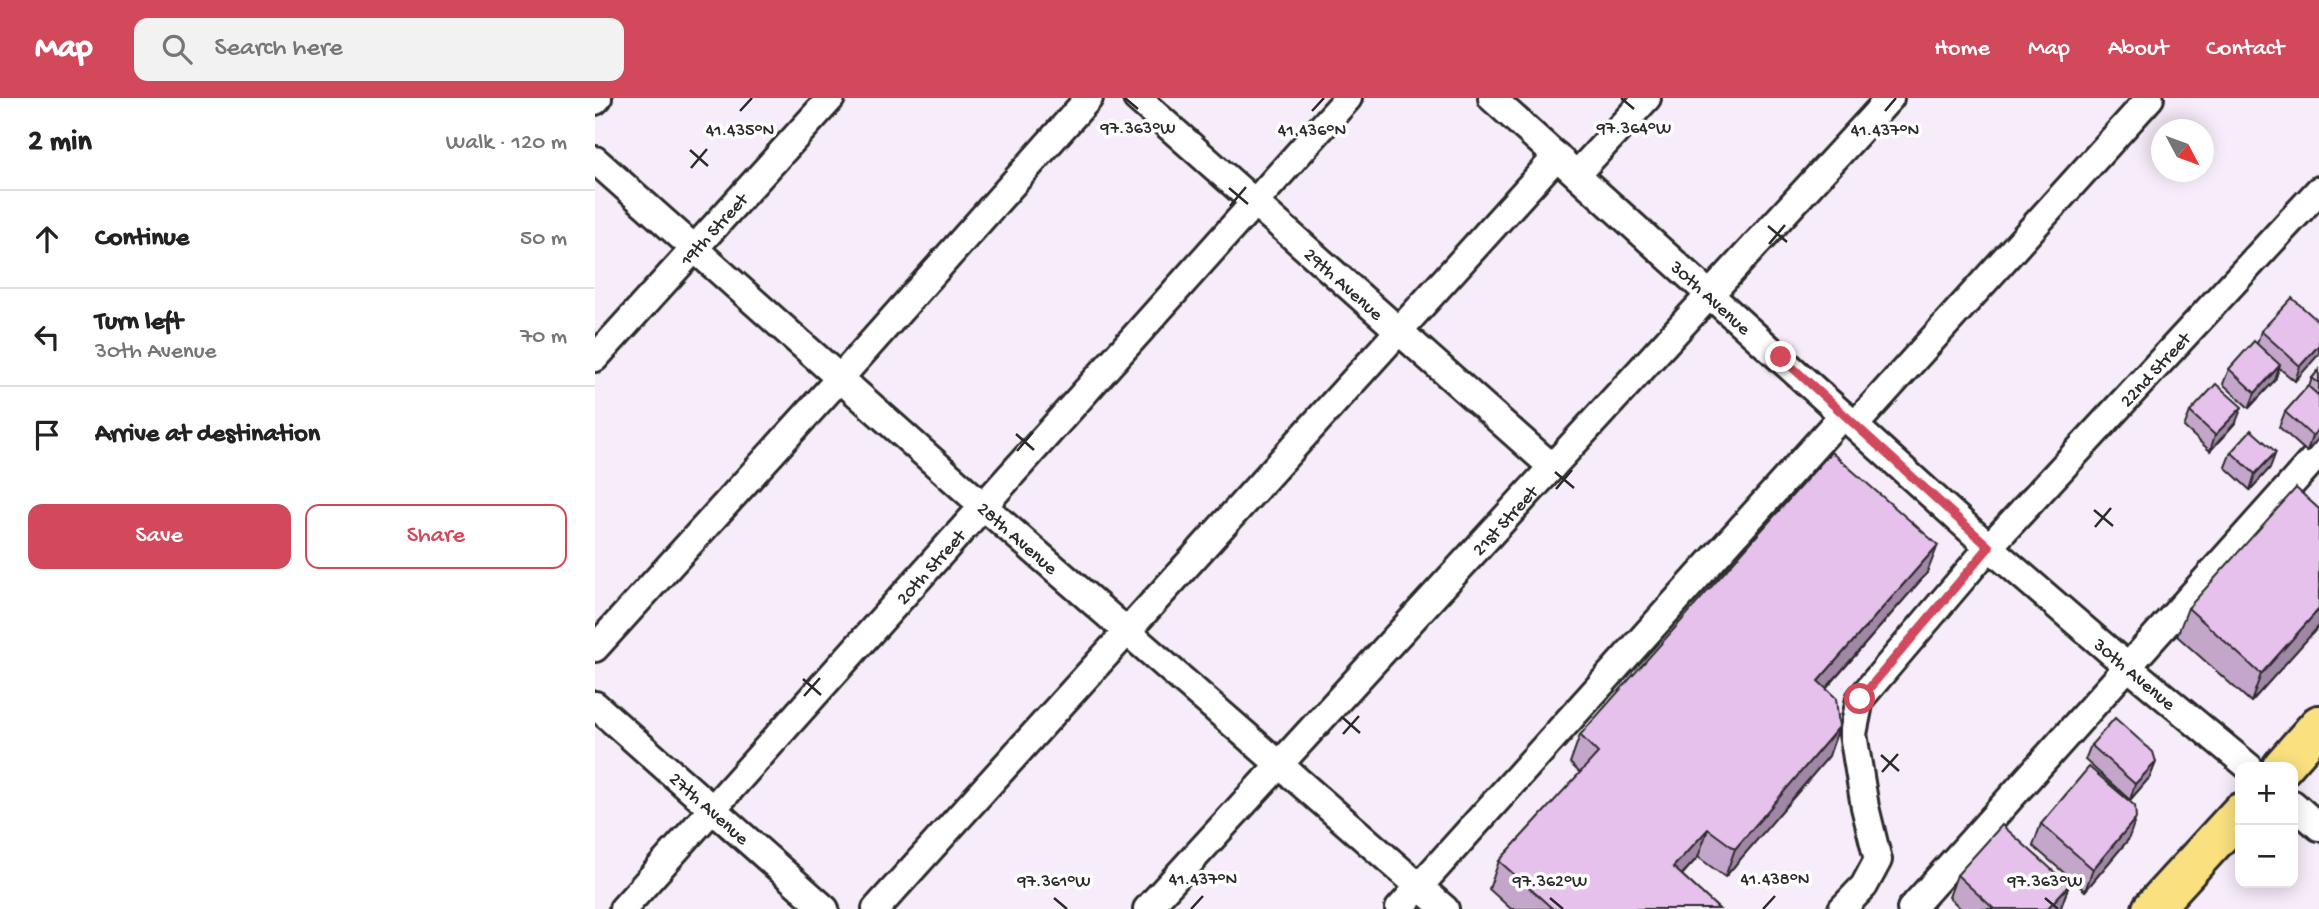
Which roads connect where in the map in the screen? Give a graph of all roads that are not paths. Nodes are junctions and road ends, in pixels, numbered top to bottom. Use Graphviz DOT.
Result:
graph roads {
  1 [pos="831,98"];
  2 [pos="1089,98"];
  3 [pos="1137,98"];
  4 [pos="1348,98"];
  5 [pos="1492,98"];
  6 [pos="1647,98"];
  7 [pos="1890,98"];
  8 [pos="2150,98"];
  9 [pos="1557,156"];
  10 [pos="595,159"];
  11 [pos="1577,174"];
  12 [pos="2319,190"];
  13 [pos="1254,204"];
  14 [pos="695,247"];
  15 [pos="1711,293"];
  16 [pos="1399,332"];
  17 [pos="595,358"];
  18 [pos="840,378"];
  19 [pos="1849,420"];
  20 [pos="2319,453"];
  21 [pos="1552,467"];
  22 [pos="982,506"];
  23 [pos="1989,547"];
  24 [pos="1128,631"];
  25 [pos="595,648"];
  26 [pos="2127,666"];
  27 [pos="595,705"];
  28 [pos="2319,725"];
  29 [pos="2243,762"];
  30 [pos="2286,762"];
  31 [pos="1280,764"];
  32 [pos="2298,808"];
  33 [pos="715,809"];
  34 [pos="2235,818"];
  35 [pos="2319,827"];
  36 [pos="1419,886"];
  37 [pos="624,909"];
  38 [pos="825,909"];
  39 [pos="876,909"];
  40 [pos="1147,909"];
  41 [pos="1399,909"];
  42 [pos="1445,909"];
  43 [pos="1842,909"];
  44 [pos="1911,909"];
  45 [pos="2152,909"];
  1 -- 14 [label="street, 19th Street"];
  2 -- 18 [label="street"];
  3 -- 13 [label="street, 29th Avenue"];
  4 -- 13 [label="street, 20th Street"];
  5 -- 9 [label="street, 30th Avenue"];
  6 -- 11 [label="street"];
  7 -- 15 [label="street, 21st Street"];
  8 -- 19 [label="street"];
  9 -- 11 [label="street, 30th Avenue"];
  9 -- 16 [label="street"];
  10 -- 14 [label="street, 28th Avenue"];
  11 -- 15 [label="street, 30th Avenue"];
  12 -- 23 [label="street, 22nd Street"];
  13 -- 16 [label="street, 29th Avenue"];
  13 -- 22 [label="street, 20th Street"];
  14 -- 17 [label="street, 19th Street"];
  14 -- 18 [label="street, 28th Avenue"];
  15 -- 19 [label="street, 30th Avenue"];
  15 -- 21 [label="street, 21st Street"];
  16 -- 21 [label="street, 29th Avenue"];
  16 -- 24 [label="street"];
  18 -- 22 [label="street, 28th Avenue"];
  18 -- 25 [label="street"];
  19 -- 23 [label="street, 30th Avenue"];
  19 -- 36 [label="street"];
  20 -- 26 [label="street"];
  21 -- 31 [label="street, 21st Street"];
  22 -- 24 [label="street, 28th Avenue"];
  22 -- 33 [label="street, 20th Street"];
  23 -- 26 [label="street, 30th Avenue"];
  23 -- 43 [label="street, 22nd Street"];
  24 -- 31 [label="street, 28th Avenue"];
  24 -- 39 [label="street"];
  26 -- 29 [label="street, 30th Avenue"];
  26 -- 44 [label="street"];
  27 -- 33 [label="street, 27th Avenue"];
  28 -- 30 [label="highway"];
  31 -- 36 [label="street, 28th Avenue"];
  31 -- 40 [label="street, 21st Street"];
  32 -- 35 [label="street"];
  33 -- 37 [label="street, 20th Street"];
  33 -- 38 [label="street, 27th Avenue"];
  34 -- 45 [label="highway"];
  36 -- 41 [label="street"];
  36 -- 42 [label="street, 28th Avenue"];
}
